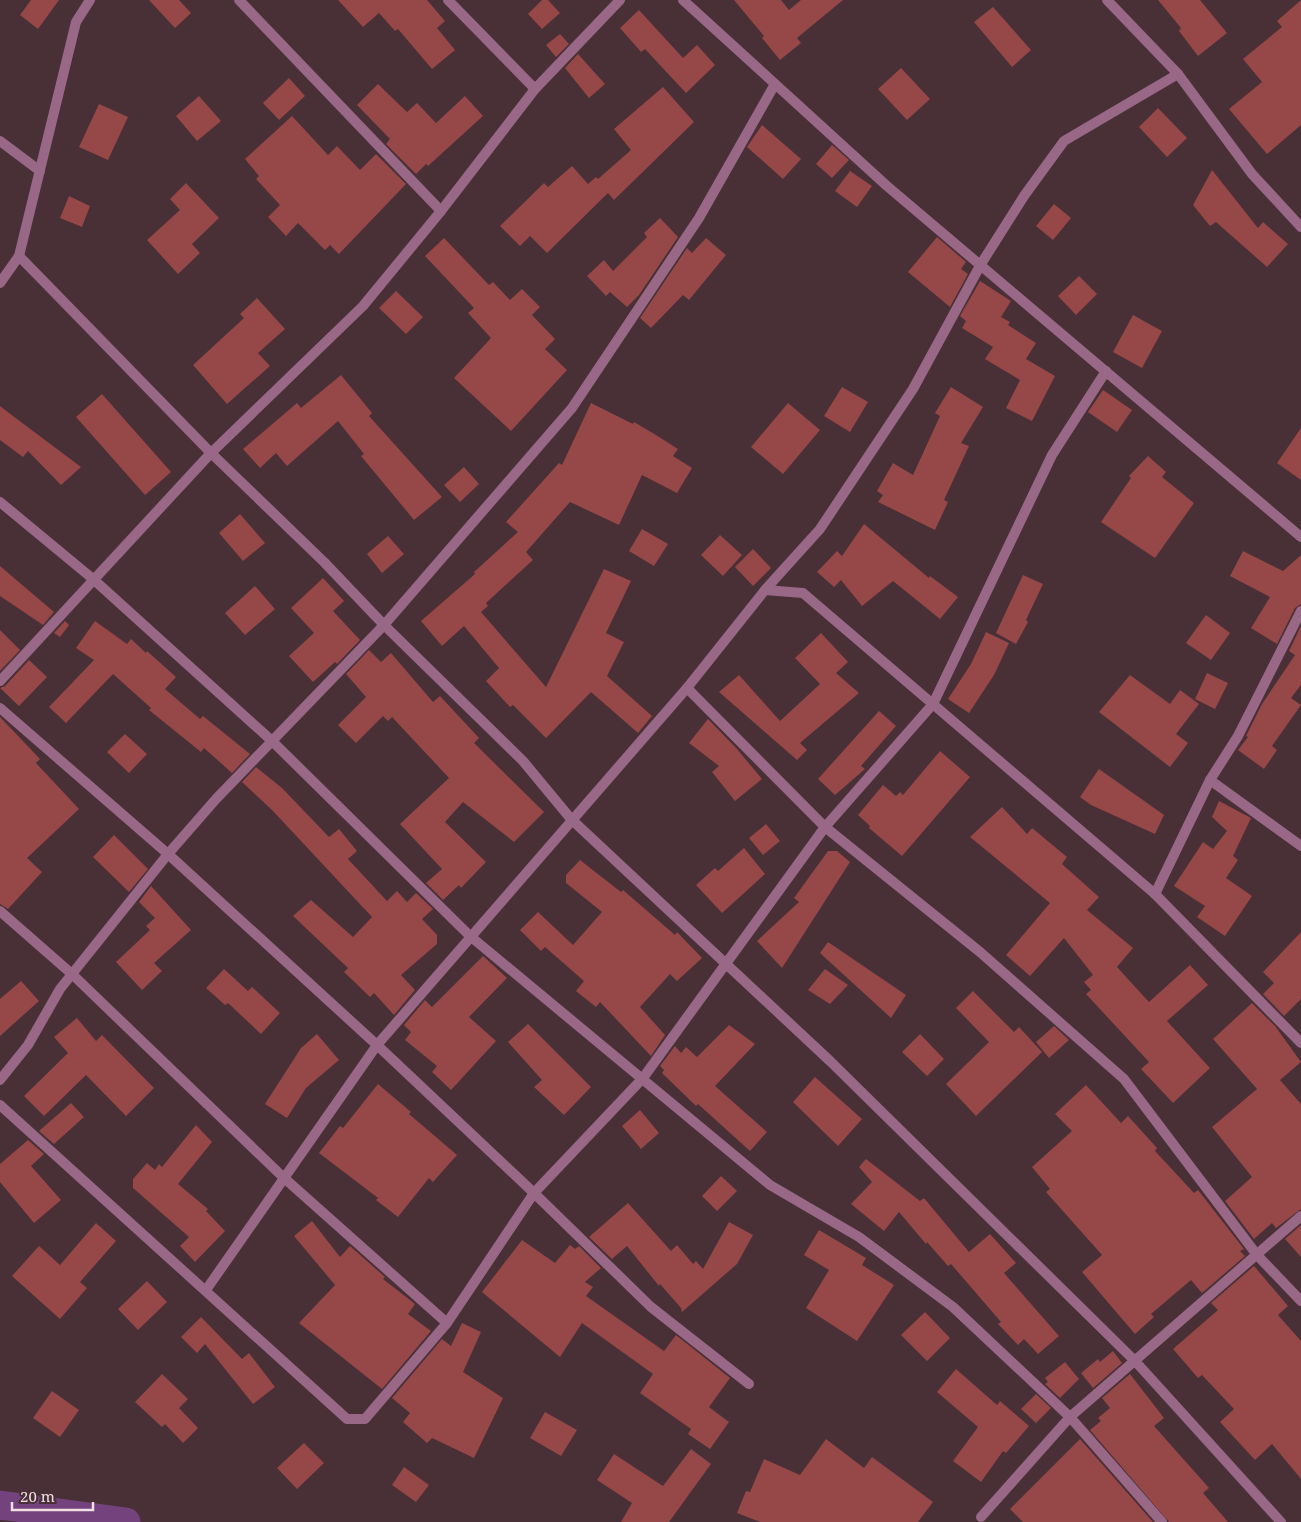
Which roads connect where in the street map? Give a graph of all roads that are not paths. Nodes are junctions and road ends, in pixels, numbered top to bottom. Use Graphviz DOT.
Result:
graph roads {
  1 [pos="90,0"];
  2 [pos="239,0"];
  3 [pos="448,0"];
  4 [pos="620,0"];
  5 [pos="683,0"];
  6 [pos="1107,0"];
  7 [pos="1178,74"];
  8 [pos="775,84"];
  9 [pos="535,89"];
  10 [pos="0,140"];
  11 [pos="40,171"];
  12 [pos="441,211"];
  13 [pos="1301,227"];
  14 [pos="20,256"];
  15 [pos="980,264"];
  16 [pos="0,283"];
  17 [pos="1106,371"];
  18 [pos="211,453"];
  19 [pos="0,502"];
  20 [pos="1301,537"];
  21 [pos="93,579"];
  22 [pos="765,590"];
  23 [pos="1301,611"];
  24 [pos="384,625"];
  25 [pos="0,681"];
  26 [pos="687,688"];
  27 [pos="933,704"];
  28 [pos="0,708"];
  29 [pos="271,740"];
  30 [pos="1210,780"];
  31 [pos="571,819"];
  32 [pos="825,827"];
  33 [pos="1301,846"];
  34 [pos="168,854"];
  35 [pos="1155,894"];
  36 [pos="0,911"];
  37 [pos="470,936"];
  38 [pos="726,961"];
  39 [pos="73,975"];
  40 [pos="1301,1043"];
  41 [pos="377,1045"];
  42 [pos="643,1078"];
  43 [pos="0,1080"];
  44 [pos="0,1105"];
  45 [pos="284,1177"];
  46 [pos="534,1193"];
  47 [pos="1301,1216"];
  48 [pos="1257,1255"];
  49 [pos="206,1290"];
  50 [pos="1301,1301"];
  51 [pos="448,1323"];
  52 [pos="1135,1361"];
  53 [pos="749,1384"];
  54 [pos="1070,1417"];
  55 [pos="981,1516"];
  56 [pos="1162,1522"];
  57 [pos="1280,1522"];
  1 -- 11 [label="street"];
  2 -- 12 [label="street"];
  3 -- 9 [label="street"];
  4 -- 9 [label="street"];
  5 -- 8 [label="street"];
  6 -- 7 [label="street"];
  7 -- 13 [label="street"];
  7 -- 15 [label="street"];
  8 -- 15 [label="street"];
  8 -- 24 [label="street"];
  9 -- 12 [label="street"];
  10 -- 11 [label="street"];
  11 -- 14 [label="street"];
  12 -- 18 [label="street"];
  14 -- 16 [label="street"];
  14 -- 18 [label="street"];
  15 -- 17 [label="street"];
  15 -- 22 [label="street"];
  17 -- 20 [label="street"];
  17 -- 27 [label="street"];
  18 -- 21 [label="street"];
  18 -- 24 [label="street"];
  19 -- 21 [label="street"];
  21 -- 25 [label="street"];
  21 -- 29 [label="street"];
  22 -- 26 [label="street"];
  22 -- 27 [label="street"];
  23 -- 30 [label="street"];
  24 -- 29 [label="street"];
  24 -- 31 [label="street"];
  26 -- 31 [label="street"];
  26 -- 32 [label="street"];
  27 -- 32 [label="street"];
  27 -- 35 [label="street"];
  28 -- 34 [label="street"];
  29 -- 34 [label="street"];
  29 -- 37 [label="street"];
  30 -- 33 [label="street"];
  30 -- 35 [label="street"];
  31 -- 37 [label="street"];
  31 -- 38 [label="street"];
  32 -- 38 [label="street"];
  32 -- 48 [label="street"];
  34 -- 39 [label="street"];
  34 -- 41 [label="street"];
  35 -- 40 [label="street"];
  36 -- 39 [label="street"];
  37 -- 41 [label="street"];
  37 -- 42 [label="street"];
  38 -- 42 [label="street"];
  38 -- 52 [label="street"];
  39 -- 43 [label="street"];
  39 -- 45 [label="street"];
  41 -- 45 [label="street"];
  41 -- 46 [label="street"];
  42 -- 46 [label="street"];
  42 -- 54 [label="street"];
  44 -- 49 [label="street"];
  45 -- 49 [label="street"];
  45 -- 51 [label="street"];
  46 -- 51 [label="street"];
  46 -- 53 [label="street"];
  47 -- 48 [label="street"];
  48 -- 50 [label="street"];
  48 -- 52 [label="street"];
  49 -- 51 [label="street"];
  52 -- 54 [label="street"];
  52 -- 57 [label="street"];
  54 -- 55 [label="street"];
  54 -- 56 [label="street"];
}
